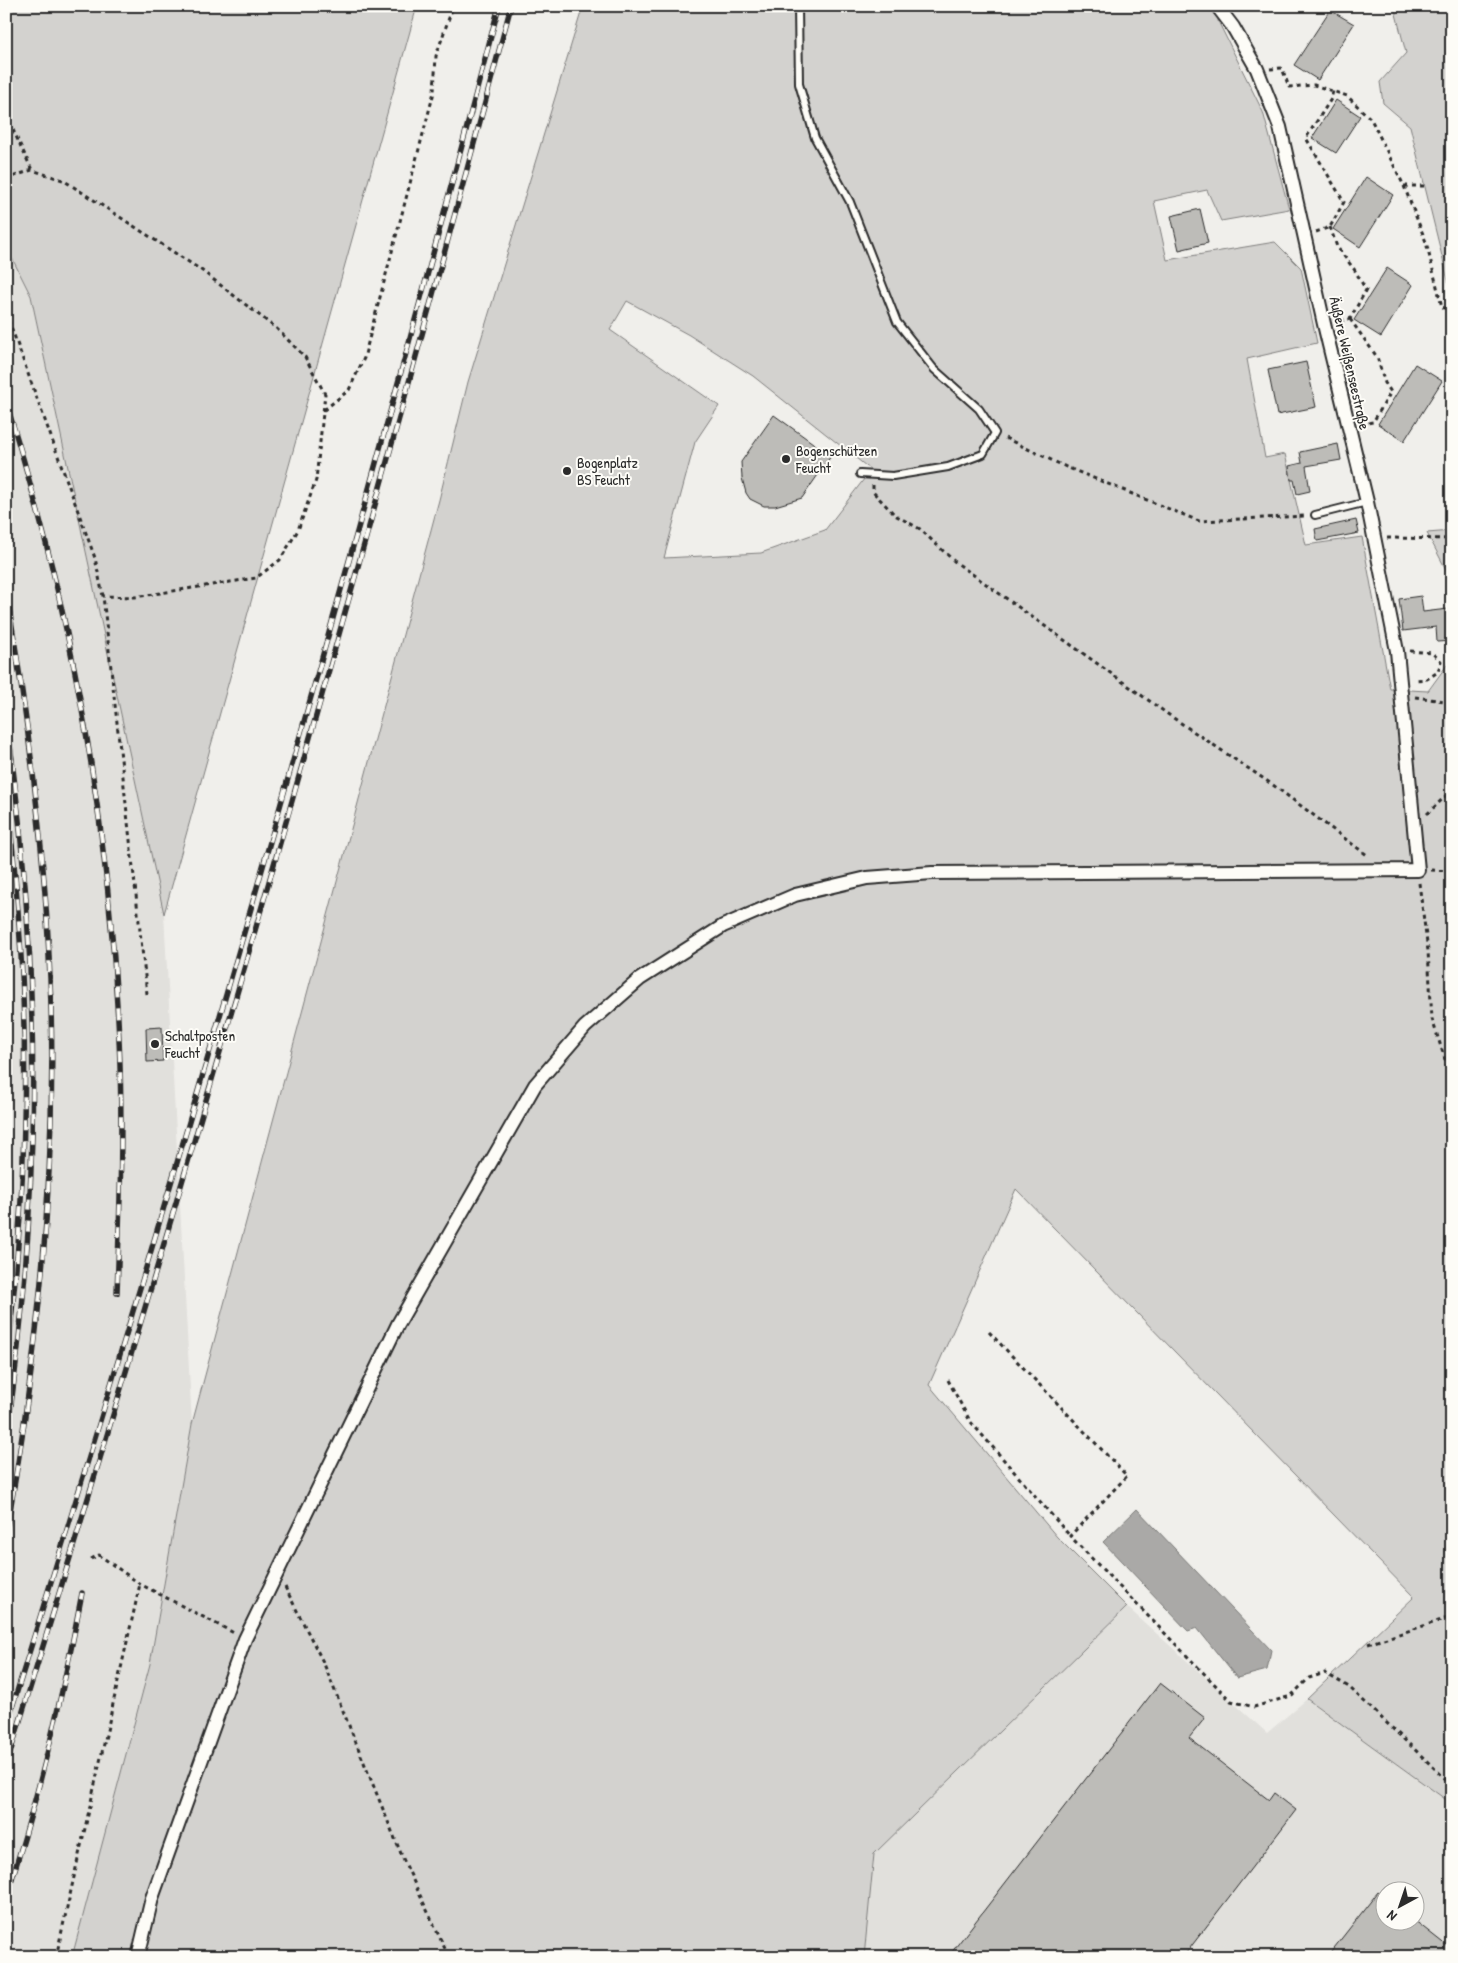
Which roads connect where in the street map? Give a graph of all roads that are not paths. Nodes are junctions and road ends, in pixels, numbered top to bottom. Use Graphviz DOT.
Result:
graph roads {
  1 [pos="798,6"];
  2 [pos="1217,6"];
  3 [pos="860,474"];
  4 [pos="1367,502"];
  5 [pos="1315,515"];
  6 [pos="138,1957"];
  1 -- 3 [label="lane"];
  2 -- 4 [label="street, Äußere Weißenseestraße"];
  4 -- 5 [label="lane"];
  4 -- 6 [label="street, Äußere Weißenseestraße"];
}
